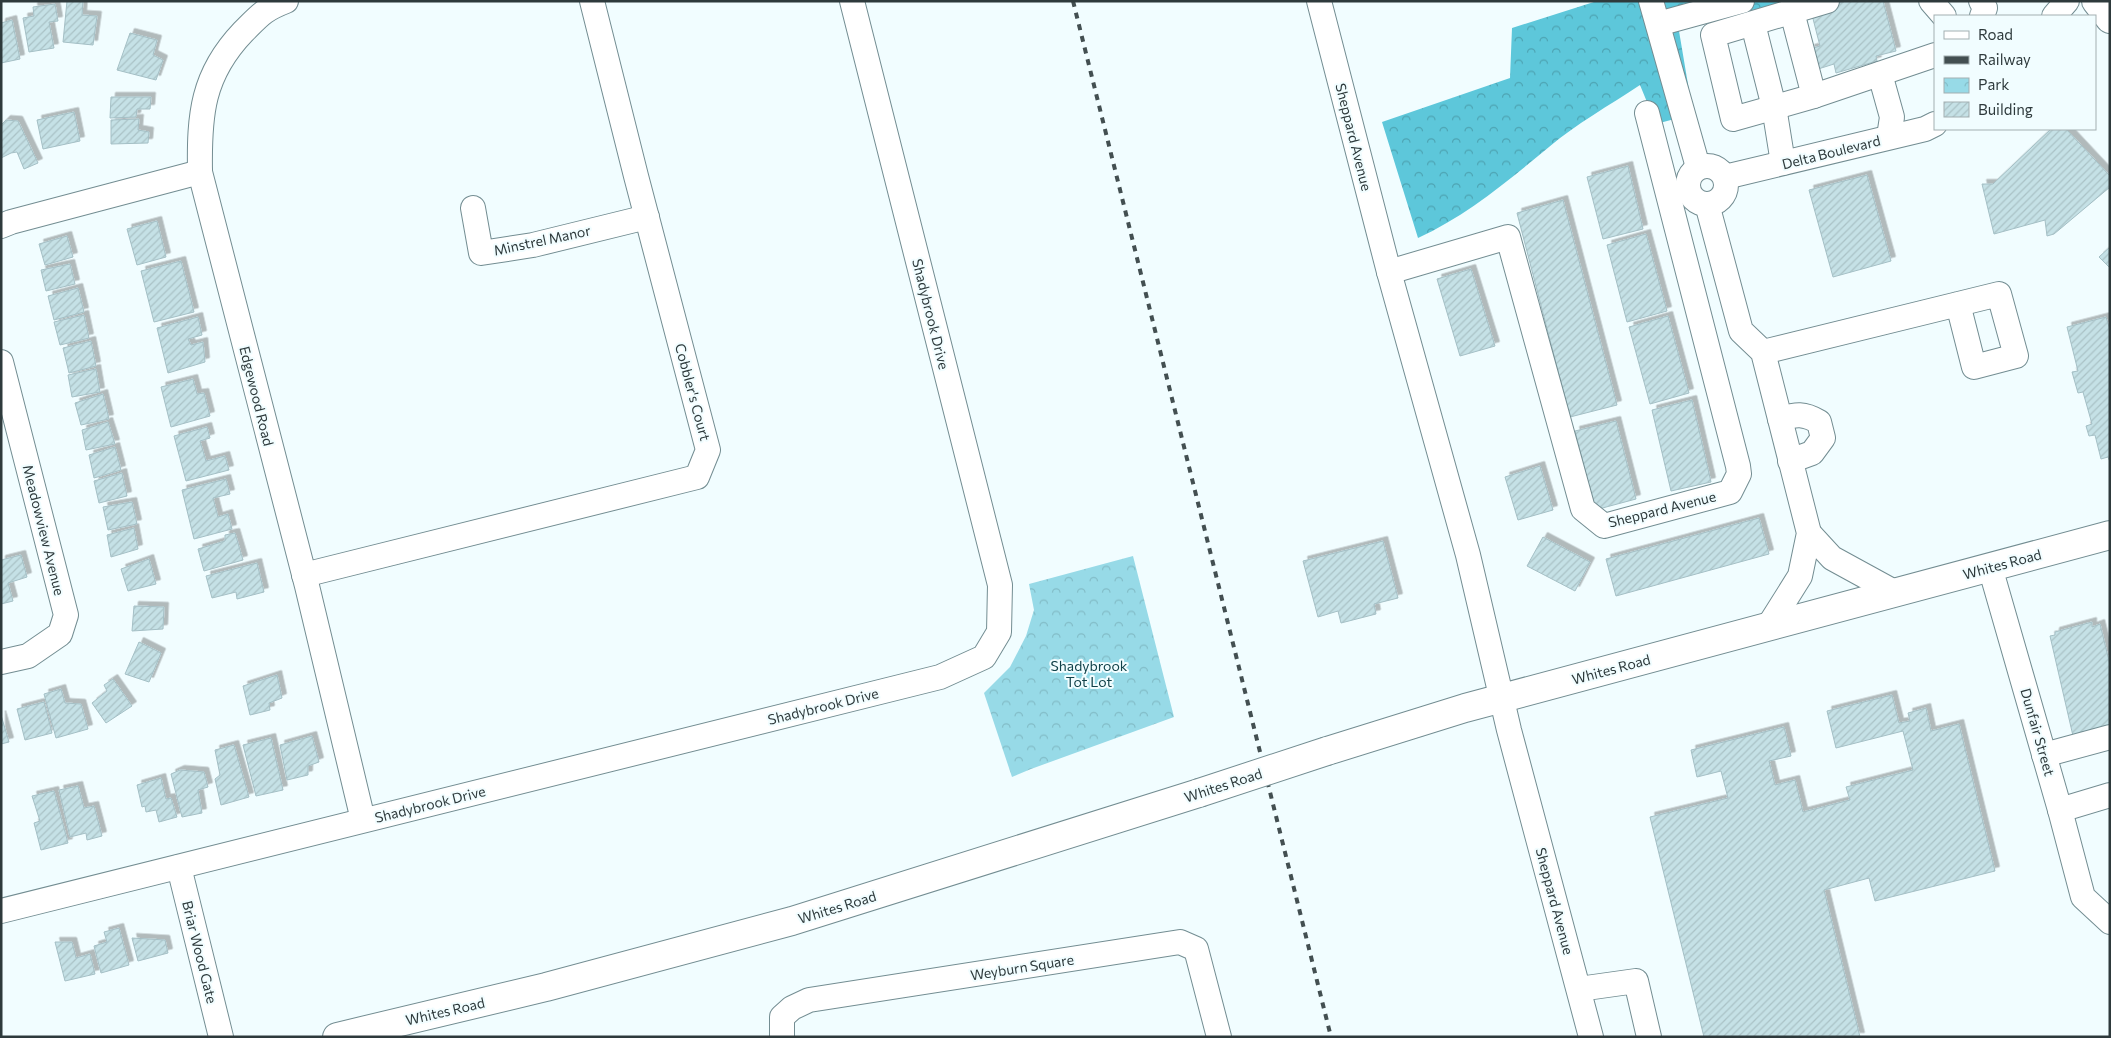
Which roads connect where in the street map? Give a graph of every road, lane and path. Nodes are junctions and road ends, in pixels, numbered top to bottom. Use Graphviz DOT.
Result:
graph roads {
  1 [pos="592,1"];
  2 [pos="852,1"];
  3 [pos="1319,1"];
  4 [pos="1651,1"];
  5 [pos="1742,1"];
  6 [pos="1827,1"];
  7 [pos="1931,1"];
  8 [pos="1981,1"];
  9 [pos="2067,1"];
  10 [pos="270,4"];
  11 [pos="1792,12"];
  12 [pos="1943,15"];
  13 [pos="1982,15"];
  14 [pos="2055,15"];
  15 [pos="1658,24"];
  16 [pos="1753,24"];
  17 [pos="1934,55"];
  18 [pos="1880,74"];
  19 [pos="1814,96"];
  20 [pos="1774,107"];
  21 [pos="1647,112"];
  22 [pos="1934,124"];
  23 [pos="1889,137"];
  24 [pos="1783,163"];
  25 [pos="200,172"];
  26 [pos="1725,177"];
  27 [pos="1685,182"];
  28 [pos="1708,204"];
  29 [pos="473,208"];
  30 [pos="647,217"];
  31 [pos="1,226"];
  32 [pos="1389,272"];
  33 [pos="1958,304"];
  34 [pos="1763,352"];
  35 [pos="1,362"];
  36 [pos="1780,419"];
  37 [pos="1790,460"];
  38 [pos="1809,534"];
  39 [pos="2110,535"];
  40 [pos="1990,567"];
  41 [pos="304,575"];
  42 [pos="1896,593"];
  43 [pos="1768,627"];
  44 [pos="1,662"];
  45 [pos="1501,699"];
  46 [pos="2110,737"];
  47 [pos="2044,755"];
  48 [pos="2110,795"];
  49 [pos="2060,810"];
  50 [pos="363,820"];
  51 [pos="179,867"];
  52 [pos="1,911"];
  53 [pos="2110,922"];
  54 [pos="1579,989"];
  55 [pos="221,1037"];
  56 [pos="337,1037"];
  57 [pos="782,1037"];
  58 [pos="1218,1037"];
  59 [pos="1591,1037"];
  60 [pos="1649,1037"];
  1 -- 30 [label="street, Cobbler's Court"];
  2 -- 50 [label="street, Shadybrook Drive"];
  3 -- 32 [label="street, Sheppard Avenue"];
  4 -- 15 [label="street"];
  5 -- 15 [label="street"];
  6 -- 11 [label="street"];
  7 -- 12 [label="street"];
  8 -- 13 [label="street"];
  9 -- 14 [label="street"];
  10 -- 25 [label="street, Edgewood Road"];
  11 -- 16 [label="street"];
  11 -- 19 [label="street"];
  15 -- 27 [label="street"];
  16 -- 20 [label="street"];
  16 -- 20 [label="street"];
  17 -- 18 [label="street"];
  18 -- 19 [label="street"];
  18 -- 23 [label="street"];
  19 -- 20 [label="street"];
  20 -- 24 [label="street"];
  21 -- 27 [label="street, Sheppard Avenue"];
  22 -- 23 [label="street, Delta Boulevard"];
  23 -- 24 [label="street, Delta Boulevard"];
  24 -- 26 [label="street, Delta Boulevard"];
  25 -- 31 [label="street"];
  25 -- 41 [label="street, Edgewood Road"];
  26 -- 27 [label="street"];
  26 -- 28 [label="street"];
  27 -- 28 [label="street"];
  27 -- 32 [label="street, Sheppard Avenue"];
  28 -- 34 [label="street"];
  29 -- 30 [label="street, Minstrel Manor"];
  30 -- 41 [label="street, Cobbler's Court"];
  32 -- 45 [label="street, Sheppard Avenue"];
  33 -- 34 [label="street"];
  34 -- 36 [label="street"];
  35 -- 44 [label="street, Meadowview Avenue"];
  36 -- 37 [label="street"];
  36 -- 37 [label="street"];
  37 -- 38 [label="street"];
  38 -- 42 [label="street"];
  38 -- 43 [label="street"];
  39 -- 40 [label="main road, Whites Road"];
  40 -- 42 [label="main road, Whites Road"];
  40 -- 47 [label="street, Dunfair Street"];
  41 -- 50 [label="street, Edgewood Road"];
  42 -- 43 [label="main road, Whites Road"];
  43 -- 45 [label="main road, Whites Road"];
  45 -- 54 [label="street, Sheppard Avenue"];
  45 -- 56 [label="main road, Whites Road, bridge"];
  46 -- 47 [label="street"];
  47 -- 49 [label="street, Dunfair Street"];
  48 -- 49 [label="street"];
  49 -- 53 [label="street, Dunfair Street"];
  50 -- 51 [label="street, Shadybrook Drive"];
  51 -- 52 [label="street, Shadybrook Drive"];
  51 -- 55 [label="street, Briar Wood Gate"];
  54 -- 59 [label="street, Sheppard Avenue"];
  54 -- 60 [label="street"];
  57 -- 58 [label="street, Weyburn Square"];
}
